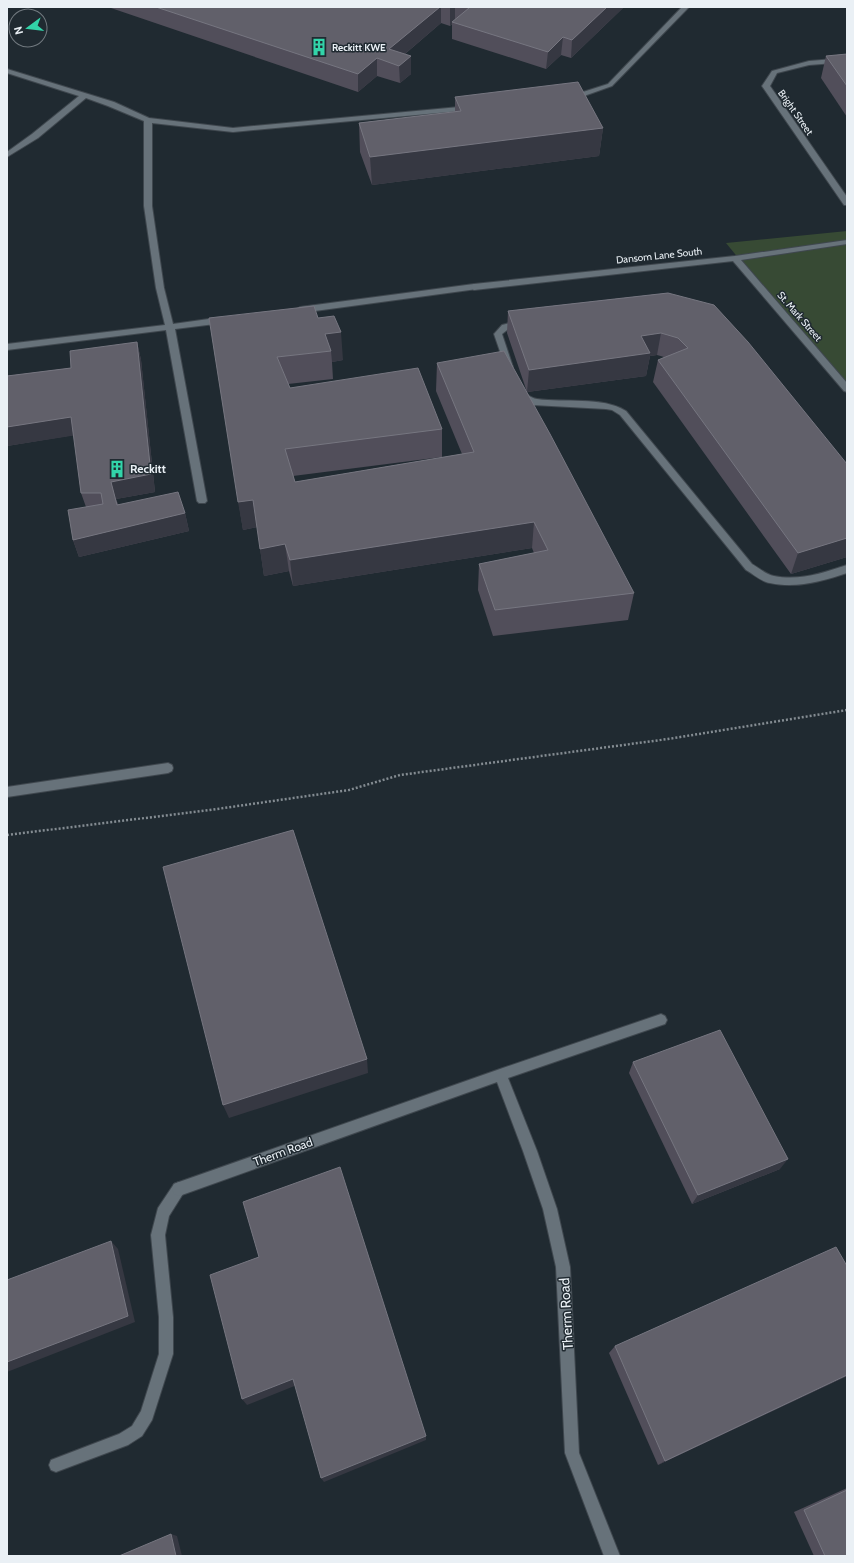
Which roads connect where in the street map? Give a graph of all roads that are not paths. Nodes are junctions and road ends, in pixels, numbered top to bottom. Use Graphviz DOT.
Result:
graph roads {
  1 [pos="686,7"];
  2 [pos="847,60"];
  3 [pos="7,71"];
  4 [pos="84,96"];
  5 [pos="564,98"];
  6 [pos="480,107"];
  7 [pos="148,120"];
  8 [pos="7,155"];
  9 [pos="847,203"];
  10 [pos="847,242"];
  11 [pos="735,258"];
  12 [pos="294,310"];
  13 [pos="232,319"];
  14 [pos="534,322"];
  15 [pos="170,327"];
  16 [pos="7,347"];
  17 [pos="847,389"];
  18 [pos="202,501"];
  19 [pos="847,570"];
  20 [pos="168,768"];
  21 [pos="7,792"];
  22 [pos="661,1020"];
  23 [pos="500,1075"];
  24 [pos="56,1465"];
  25 [pos="612,1556"];
  1 -- 5 [label="street"];
  2 -- 9 [label="street, Bright Street"];
  3 -- 4 [label="street"];
  4 -- 7 [label="street"];
  4 -- 8 [label="street"];
  6 -- 7 [label="street"];
  7 -- 15 [label="street"];
  10 -- 11 [label="street, Dansom Lane South"];
  11 -- 12 [label="street, Dansom Lane South"];
  11 -- 17 [label="street, St. Mark Street"];
  13 -- 15 [label="street"];
  14 -- 19 [label="street"];
  15 -- 16 [label="street"];
  15 -- 18 [label="street"];
  20 -- 21 [label="street"];
  22 -- 23 [label="street, Therm Road"];
  23 -- 24 [label="street, Therm Road"];
  23 -- 25 [label="street, Therm Road"];
}
